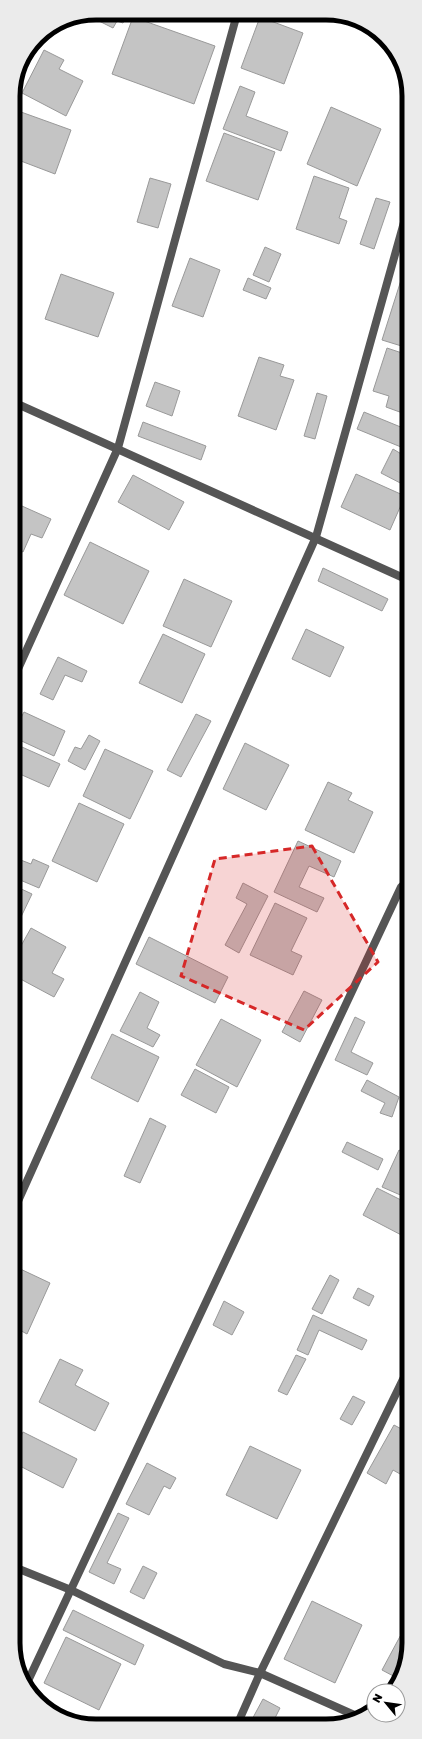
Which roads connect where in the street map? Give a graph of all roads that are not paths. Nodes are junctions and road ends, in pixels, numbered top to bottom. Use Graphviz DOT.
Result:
graph roads {
  1 [pos="235,20"];
  2 [pos="402,229"];
  3 [pos="20,405"];
  4 [pos="118,448"];
  5 [pos="316,537"];
  6 [pos="402,577"];
  7 [pos="20,665"];
  8 [pos="402,886"];
  9 [pos="20,1197"];
  10 [pos="402,1381"];
  11 [pos="20,1569"];
  12 [pos="71,1590"];
  13 [pos="260,1673"];
  14 [pos="29,1678"];
  15 [pos="352,1714"];
  16 [pos="240,1719"];
  1 -- 4 [label="street"];
  2 -- 5 [label="street"];
  3 -- 4 [label="street"];
  4 -- 5 [label="street"];
  4 -- 7 [label="street"];
  5 -- 6 [label="street"];
  5 -- 9 [label="street"];
  8 -- 12 [label="street"];
  10 -- 13 [label="street"];
  11 -- 12 [label="street"];
  12 -- 13 [label="street"];
  12 -- 14 [label="street"];
  13 -- 15 [label="street"];
  13 -- 16 [label="street"];
}
